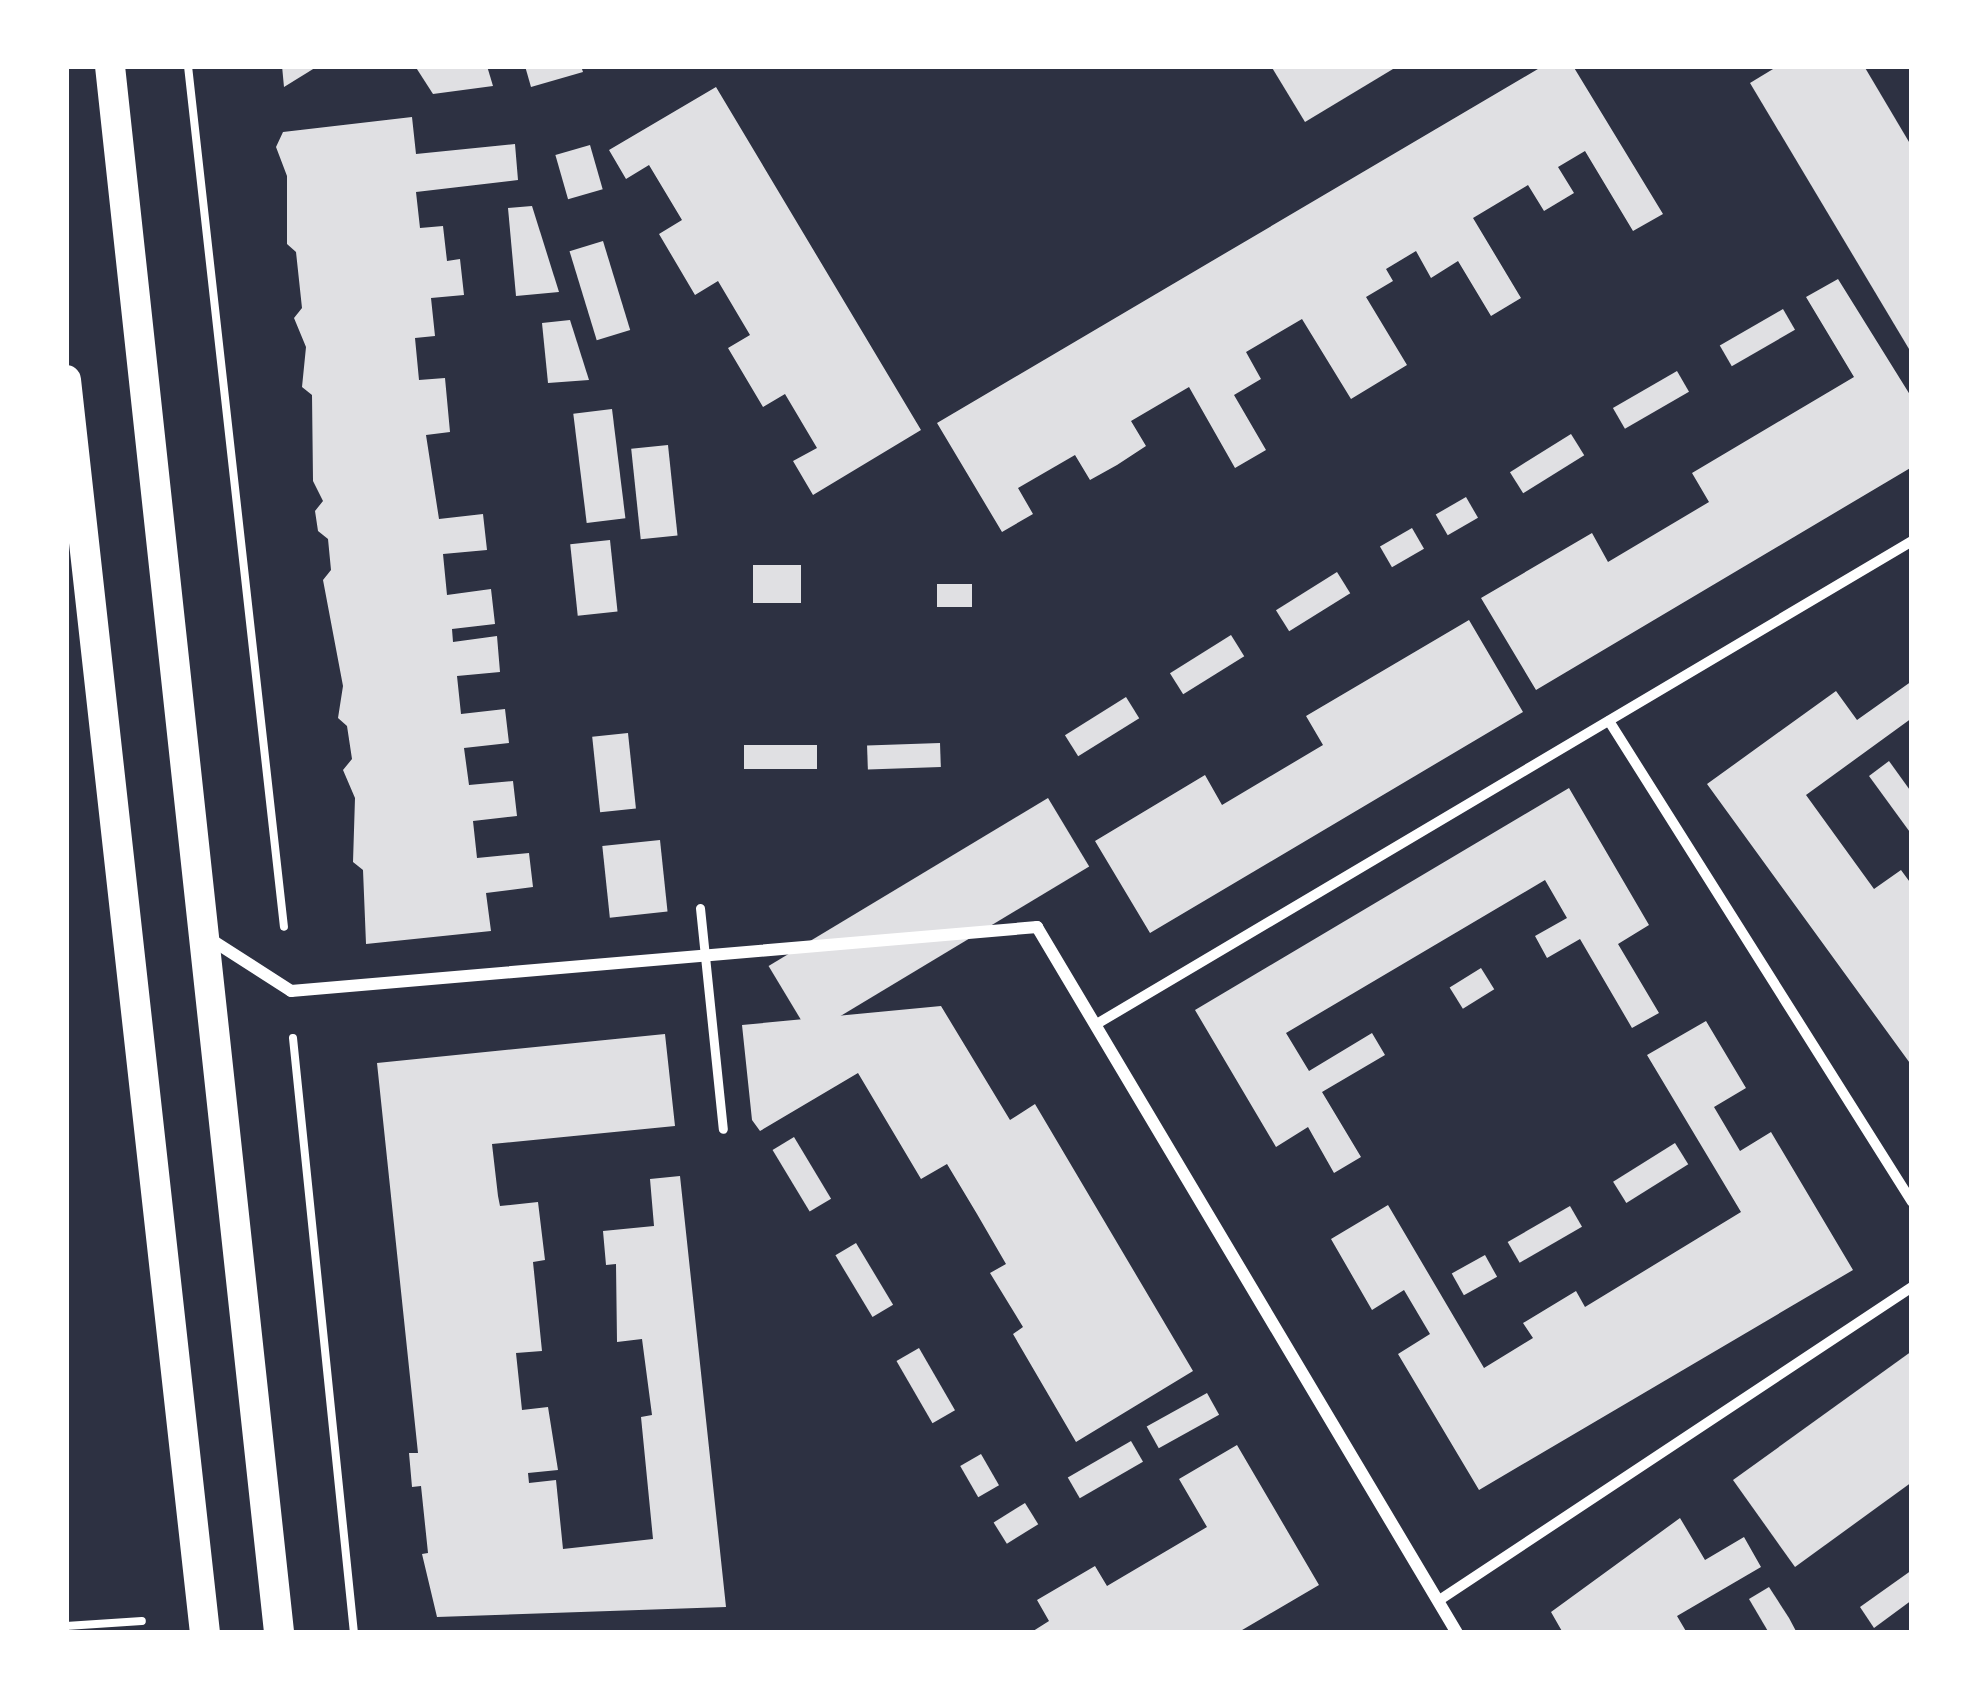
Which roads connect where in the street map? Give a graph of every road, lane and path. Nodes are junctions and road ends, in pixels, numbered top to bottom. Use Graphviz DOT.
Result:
graph roads {
  1 [pos="110,66"];
  2 [pos="188,66"];
  3 [pos="66,380"];
  4 [pos="1912,541"];
  5 [pos="1609,721"];
  6 [pos="700,908"];
  7 [pos="206,936"];
  8 [pos="705,961"];
  9 [pos="291,991"];
  10 [pos="1095,1025"];
  11 [pos="298,1104"];
  12 [pos="285,1105"];
  13 [pos="723,1129"];
  14 [pos="1912,1202"];
  15 [pos="1912,1287"];
  16 [pos="1438,1601"];
  17 [pos="142,1621"];
  18 [pos="66,1626"];
  19 [pos="205,1633"];
  20 [pos="279,1633"];
  21 [pos="354,1633"];
  22 [pos="1457,1633"];
  1 -- 7 [label="main road"];
  2 -- 9 [label="path"];
  3 -- 19 [label="main road"];
  4 -- 5 [label="street"];
  5 -- 10 [label="street"];
  5 -- 14 [label="street"];
  6 -- 8 [label="lane"];
  7 -- 9 [label="street"];
  7 -- 20 [label="main road"];
  8 -- 9 [label="street"];
  8 -- 10 [label="street"];
  8 -- 13 [label="lane"];
  9 -- 11 [label="path"];
  10 -- 16 [label="street"];
  11 -- 12 [label="path"];
  11 -- 21 [label="path"];
  15 -- 16 [label="street"];
  16 -- 22 [label="street"];
  17 -- 18 [label="path"];
}
